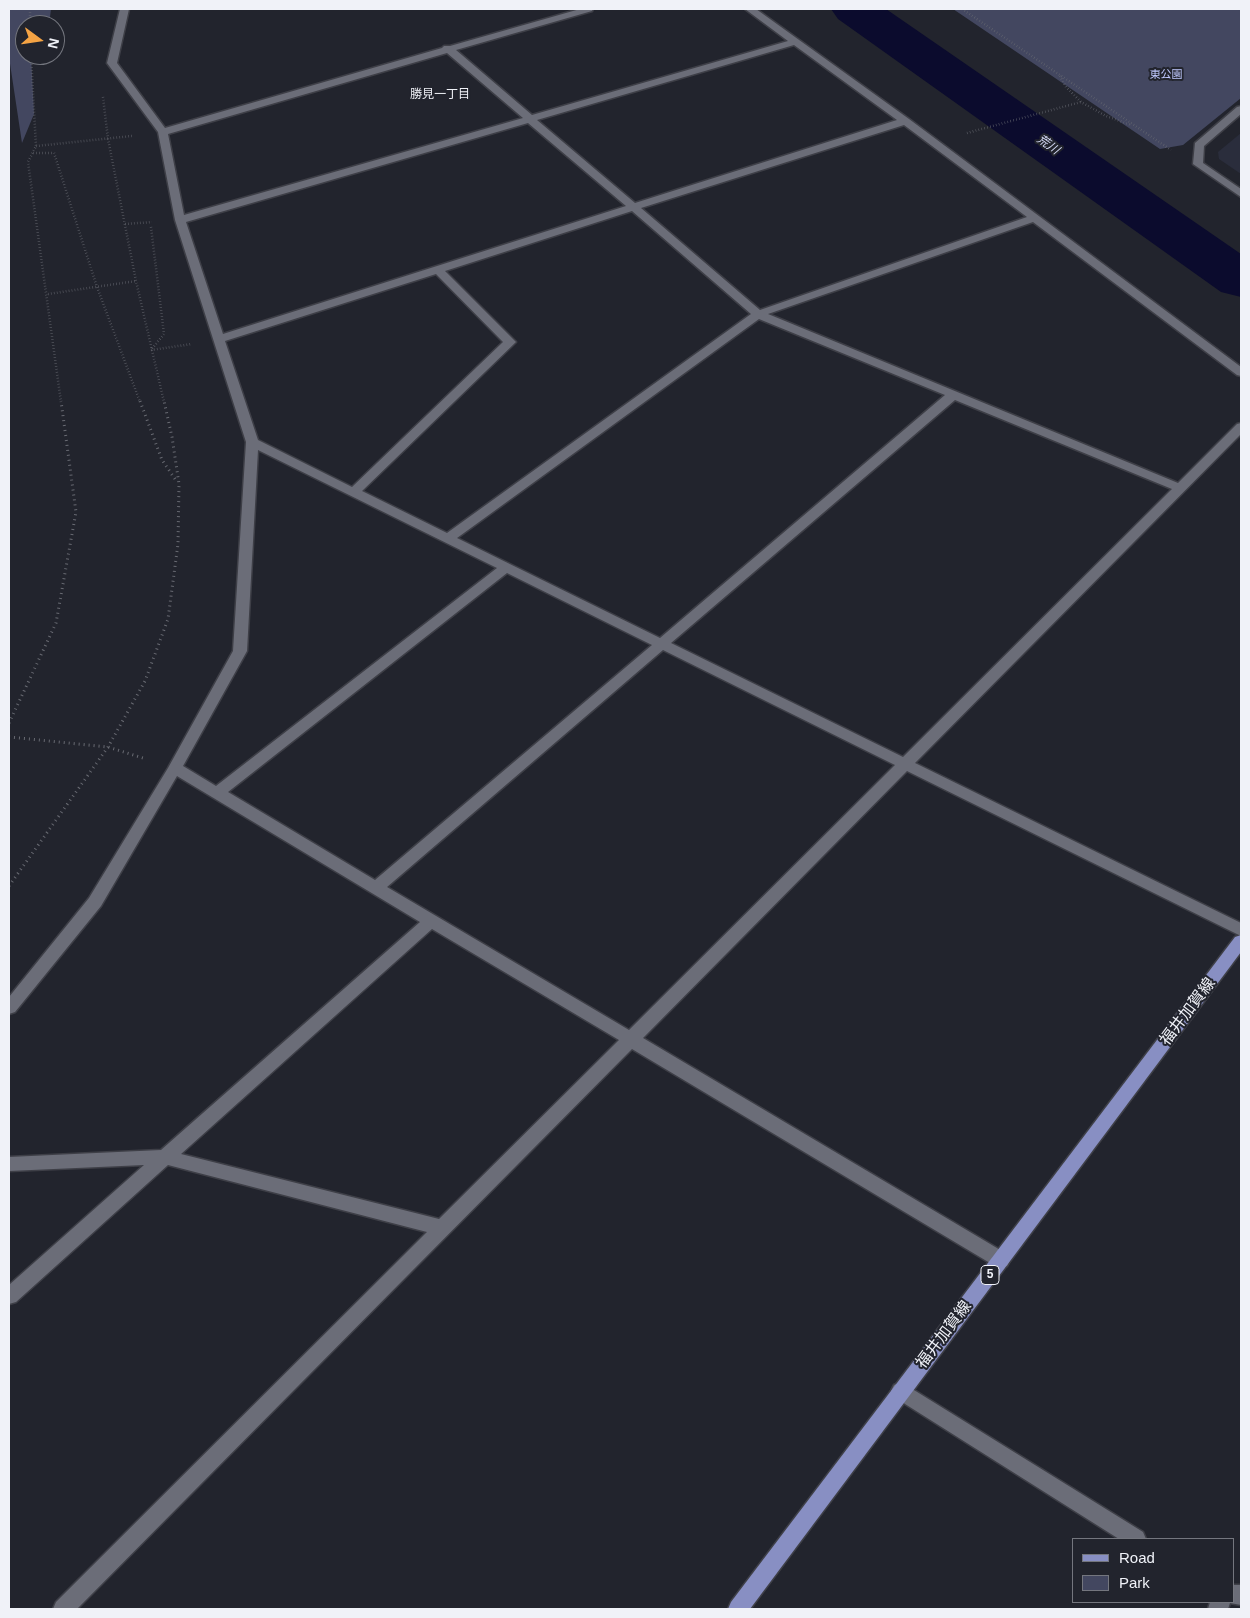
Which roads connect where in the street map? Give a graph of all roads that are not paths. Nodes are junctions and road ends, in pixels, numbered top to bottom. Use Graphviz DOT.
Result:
graph roads {
  1 [pos="124,9"];
  2 [pos="589,9"];
  3 [pos="750,9"];
  4 [pos="796,42"];
  5 [pos="447,48"];
  6 [pos="1241,109"];
  7 [pos="530,119"];
  8 [pos="905,121"];
  9 [pos="163,132"];
  10 [pos="1241,194"];
  11 [pos="633,208"];
  12 [pos="1035,218"];
  13 [pos="180,220"];
  14 [pos="438,270"];
  15 [pos="758,314"];
  16 [pos="219,339"];
  17 [pos="1241,372"];
  18 [pos="953,395"];
  19 [pos="1241,427"];
  20 [pos="252,442"];
  21 [pos="1180,488"];
  22 [pos="354,492"];
  23 [pos="448,538"];
  24 [pos="507,567"];
  25 [pos="662,644"];
  26 [pos="905,764"];
  27 [pos="175,768"];
  28 [pos="216,793"];
  29 [pos="376,888"];
  30 [pos="430,920"];
  31 [pos="1241,930"];
  32 [pos="1241,941"];
  33 [pos="9,1008"];
  34 [pos="631,1040"];
  35 [pos="165,1157"];
  36 [pos="9,1164"];
  37 [pos="443,1228"];
  38 [pos="1001,1260"];
  39 [pos="9,1296"];
  40 [pos="902,1391"];
  41 [pos="1134,1538"];
  42 [pos="64,1609"];
  43 [pos="738,1609"];
  1 -- 9 [label="street"];
  2 -- 5 [label="street"];
  3 -- 4 [label="street"];
  4 -- 7 [label="street"];
  4 -- 8 [label="street"];
  5 -- 7 [label="street"];
  5 -- 9 [label="street"];
  6 -- 10 [label="street"];
  7 -- 11 [label="street"];
  7 -- 13 [label="street"];
  8 -- 11 [label="street"];
  8 -- 12 [label="street"];
  9 -- 13 [label="street"];
  11 -- 14 [label="street"];
  11 -- 15 [label="street"];
  12 -- 15 [label="street"];
  12 -- 17 [label="street"];
  13 -- 16 [label="street"];
  14 -- 16 [label="street"];
  14 -- 22 [label="street"];
  15 -- 18 [label="street"];
  15 -- 23 [label="street"];
  16 -- 20 [label="street"];
  18 -- 21 [label="street"];
  18 -- 25 [label="street"];
  19 -- 21 [label="street"];
  20 -- 22 [label="street"];
  20 -- 27 [label="street"];
  21 -- 26 [label="street"];
  22 -- 23 [label="street"];
  23 -- 24 [label="street"];
  24 -- 25 [label="street"];
  24 -- 28 [label="street"];
  25 -- 26 [label="street"];
  25 -- 29 [label="street"];
  26 -- 31 [label="street"];
  26 -- 34 [label="street"];
  27 -- 28 [label="street"];
  27 -- 33 [label="street"];
  28 -- 29 [label="street"];
  29 -- 30 [label="street"];
  30 -- 34 [label="street"];
  30 -- 35 [label="street"];
  32 -- 38 [label="main road, 福井加賀線 / 5"];
  34 -- 37 [label="street"];
  34 -- 38 [label="street"];
  35 -- 36 [label="street"];
  35 -- 37 [label="street"];
  35 -- 39 [label="street"];
  37 -- 42 [label="street"];
  38 -- 40 [label="main road, 福井加賀線 / 5"];
  40 -- 41 [label="street"];
  40 -- 43 [label="main road, 福井加賀線 / 5"];
}
